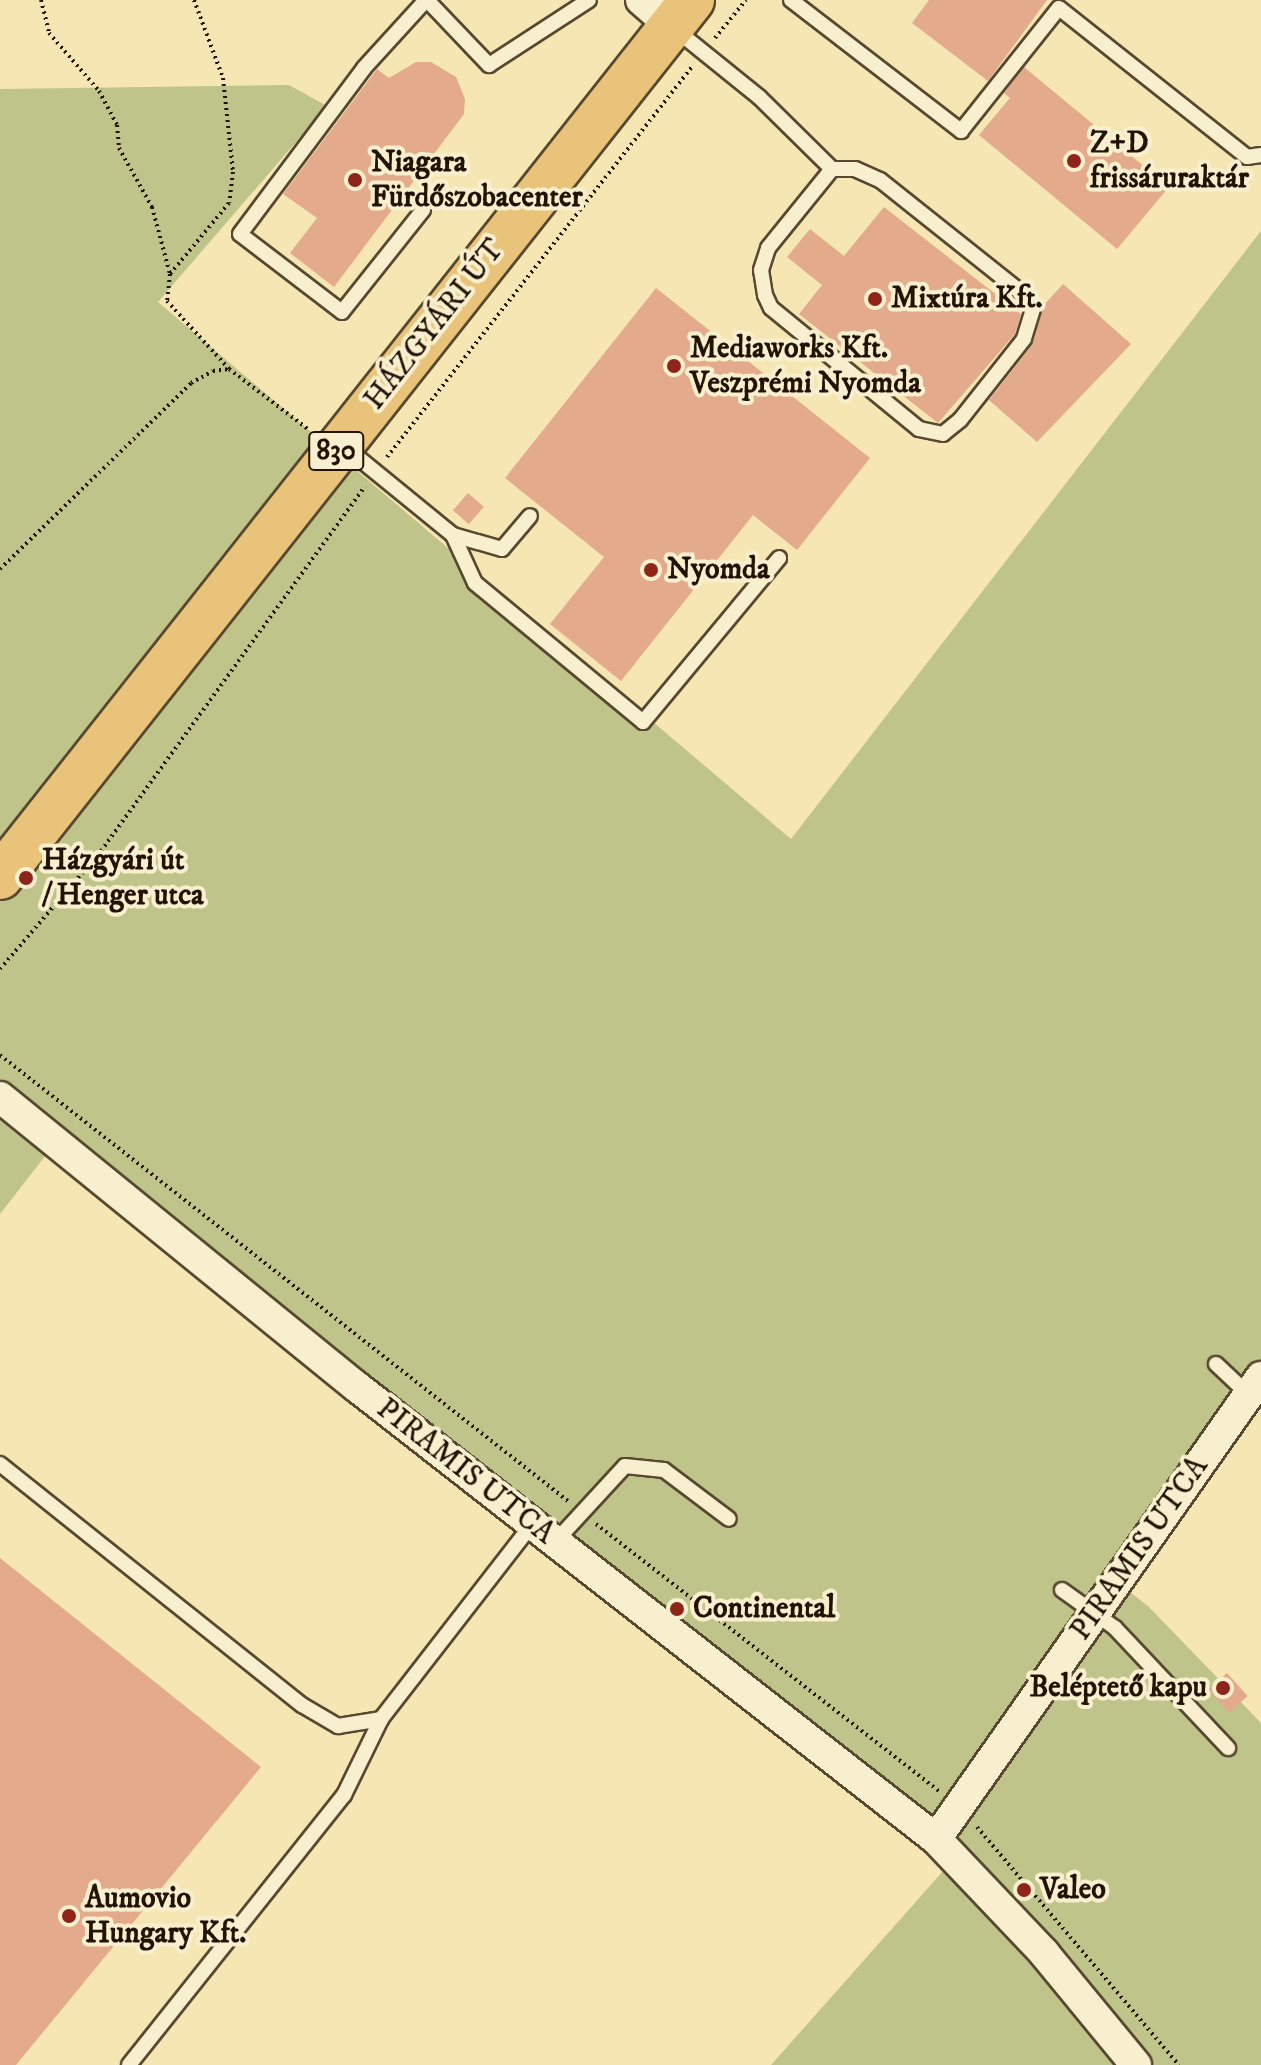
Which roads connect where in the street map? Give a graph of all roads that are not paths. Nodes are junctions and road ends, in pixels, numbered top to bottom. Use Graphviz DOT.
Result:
graph roads {
  1 [pos="426,0"];
  2 [pos="589,0"];
  3 [pos="791,0"];
  4 [pos="668,9"];
  5 [pos="1261,155"];
  6 [pos="832,169"];
  7 [pos="423,210"];
  8 [pos="339,447"];
  9 [pos="530,516"];
  10 [pos="453,535"];
  11 [pos="779,558"];
  12 [pos="0,877"];
  13 [pos="0,1097"];
  14 [pos="1216,1364"];
  15 [pos="1255,1386"];
  16 [pos="0,1464"];
  17 [pos="729,1519"];
  18 [pos="544,1533"];
  19 [pos="1062,1590"];
  20 [pos="1097,1612"];
  21 [pos="381,1719"];
  22 [pos="1228,1748"];
  23 [pos="936,1839"];
  24 [pos="129,2065"];
  25 [pos="1136,2065"];
  1 -- 2 [label="lane"];
  1 -- 7 [label="lane"];
  3 -- 5 [label="lane"];
  4 -- 6 [label="lane"];
  4 -- 8 [label="main road, HÁZGYÁRI ÚT / 830"];
  6 -- 6 [label="lane"];
  8 -- 10 [label="lane"];
  8 -- 12 [label="main road, HÁZGYÁRI ÚT / 830"];
  9 -- 10 [label="lane"];
  10 -- 11 [label="lane"];
  13 -- 18 [label="street, PIRAMIS UTCA"];
  14 -- 15 [label="lane"];
  15 -- 20 [label="street, PIRAMIS UTCA"];
  16 -- 21 [label="lane"];
  17 -- 18 [label="lane"];
  18 -- 21 [label="lane"];
  18 -- 23 [label="street, PIRAMIS UTCA"];
  19 -- 20 [label="lane"];
  20 -- 22 [label="lane"];
  20 -- 23 [label="street, PIRAMIS UTCA"];
  21 -- 24 [label="lane"];
  23 -- 25 [label="street, PIRAMIS UTCA"];
}
